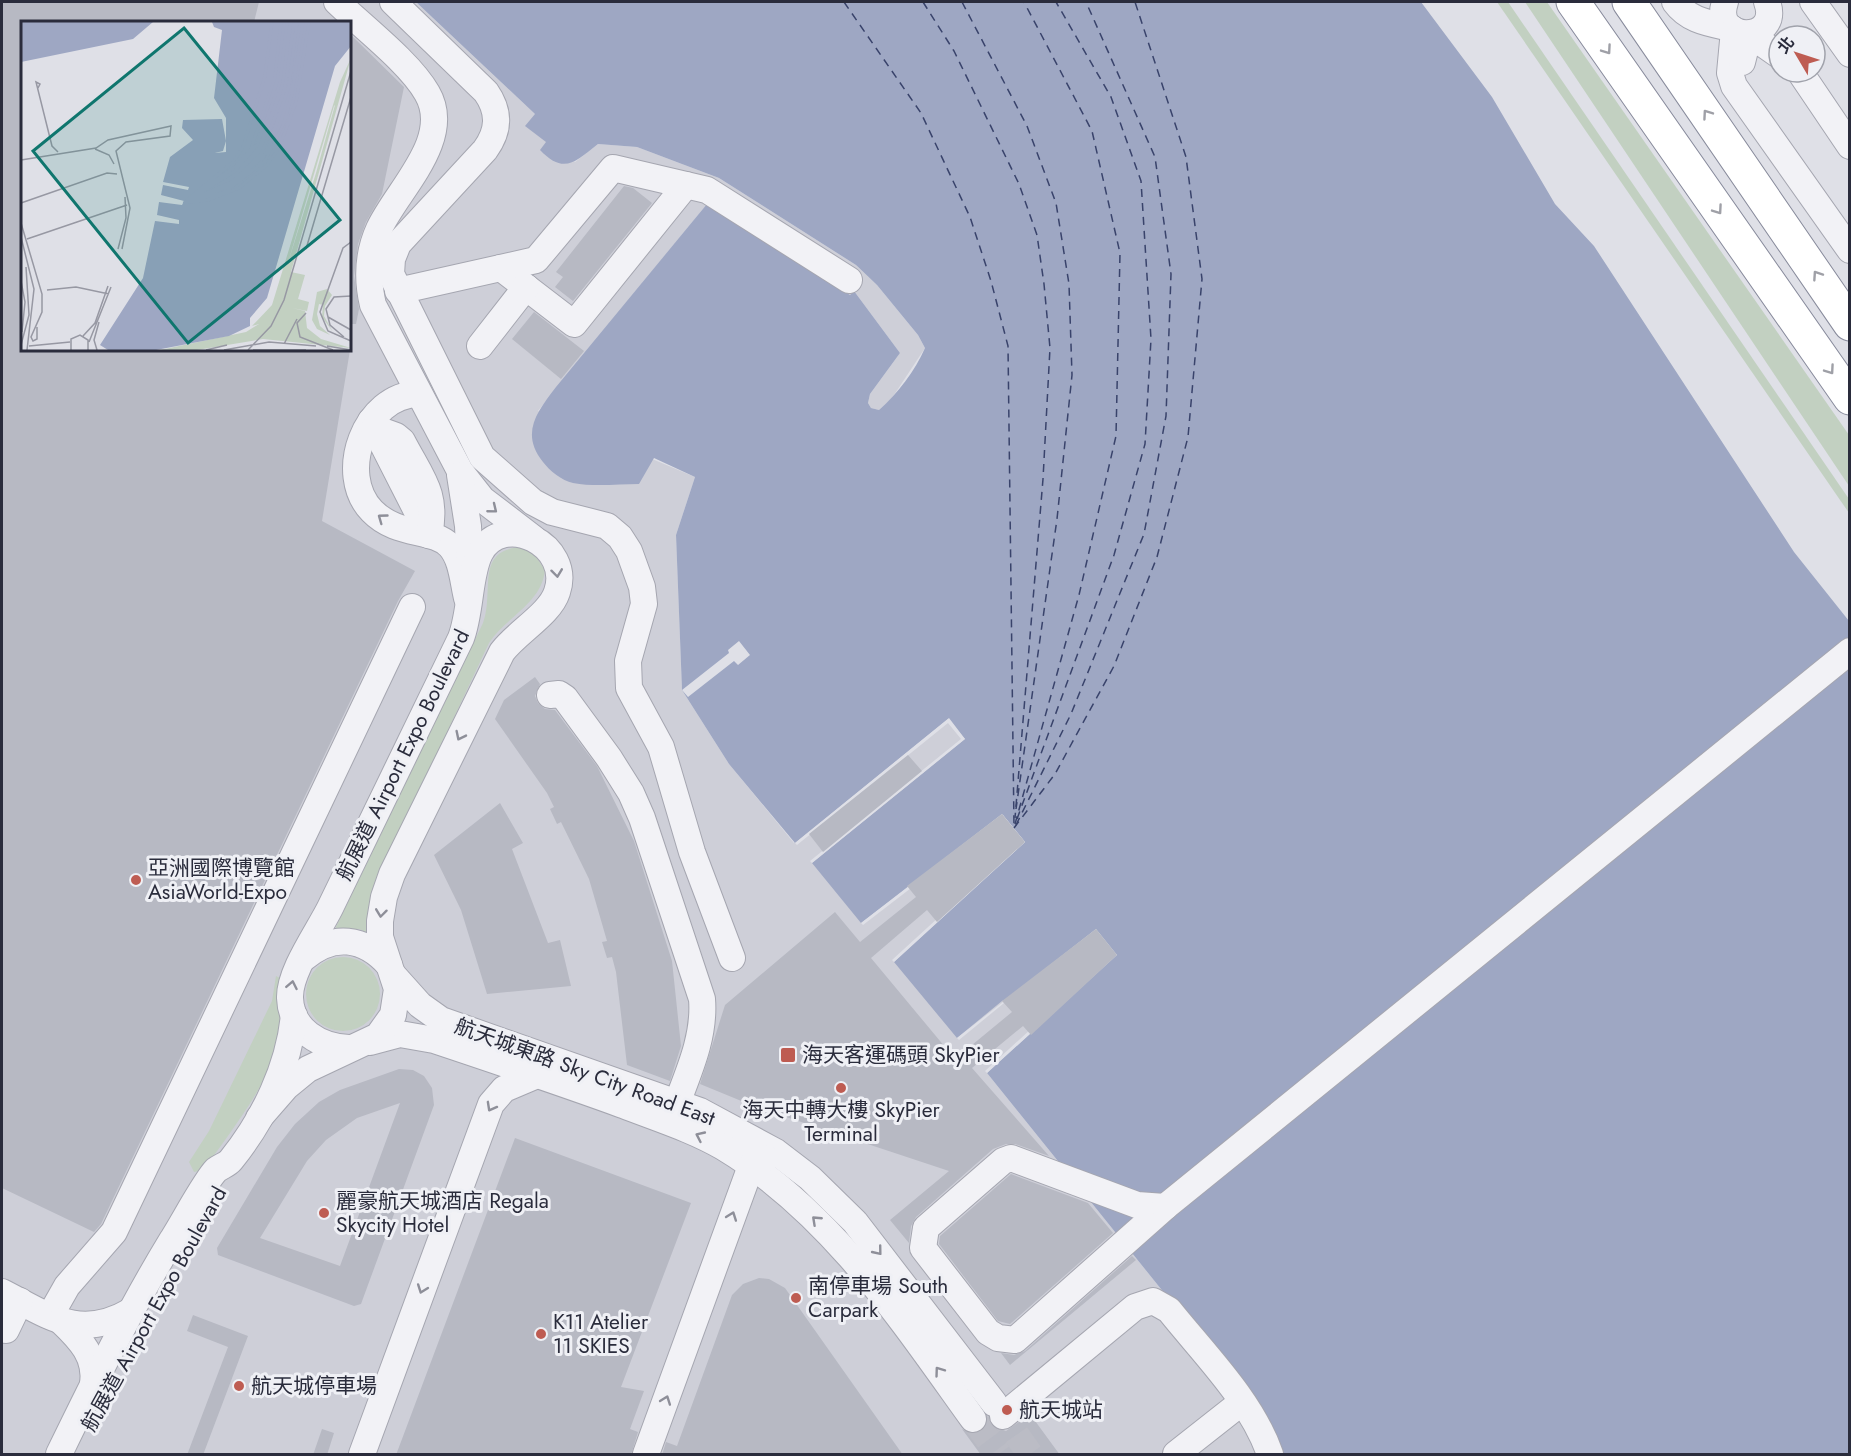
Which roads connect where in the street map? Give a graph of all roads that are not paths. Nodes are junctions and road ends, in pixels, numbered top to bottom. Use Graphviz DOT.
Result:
graph roads {
  1 [pos="337,2"];
  2 [pos="393,2"];
  3 [pos="1573,2"];
  4 [pos="1629,2"];
  5 [pos="1676,2"];
  6 [pos="1813,2"];
  7 [pos="1768,4"];
  8 [pos="1731,16"];
  9 [pos="1697,20"];
  10 [pos="1777,24"];
  11 [pos="1767,45"];
  12 [pos="1850,54"];
  13 [pos="1730,62"];
  14 [pos="1807,84"];
  15 [pos="1742,98"];
  16 [pos="1850,146"];
  17 [pos="686,185"];
  18 [pos="1850,250"];
  19 [pos="501,267"];
  20 [pos="849,280"];
  21 [pos="526,287"];
  22 [pos="398,291"];
  23 [pos="411,316"];
  24 [pos="1850,324"];
  25 [pos="384,330"];
  26 [pos="480,345"];
  27 [pos="418,394"];
  28 [pos="1850,398"];
  29 [pos="373,425"];
  30 [pos="460,471"];
  31 [pos="429,535"];
  32 [pos="534,538"];
  33 [pos="470,603"];
  34 [pos="412,607"];
  35 [pos="1850,651"];
  36 [pos="550,695"];
  37 [pos="304,958"];
  38 [pos="732,958"];
  39 [pos="392,971"];
  40 [pos="294,1015"];
  41 [pos="357,1046"];
  42 [pos="537,1075"];
  43 [pos="677,1103"];
  44 [pos="259,1118"];
  45 [pos="776,1152"];
  46 [pos="230,1162"];
  47 [pos="751,1166"];
  48 [pos="1165,1207"];
  49 [pos="11,1297"];
  50 [pos="131,1311"];
  51 [pos="56,1318"];
  52 [pos="6,1330"];
  53 [pos="93,1385"];
  54 [pos="1242,1402"];
  55 [pos="973,1419"];
  56 [pos="59,1455"];
  57 [pos="73,1455"];
  58 [pos="362,1455"];
  59 [pos="646,1455"];
  60 [pos="1176,1455"];
  61 [pos="1270,1455"];
  1 -- 25 [label="street"];
  2 -- 22 [label="street"];
  3 -- 28 [label="highway, one-way"];
  24 -- 4 [label="highway, one-way"];
  5 -- 9 [label="street"];
  6 -- 12 [label="street"];
  7 -- 8 [label="street"];
  7 -- 10 [label="street"];
  8 -- 9 [label="street"];
  8 -- 11 [label="street"];
  8 -- 13 [label="street"];
  8 -- 15 [label="street"];
  9 -- 13 [label="street"];
  13 -- 15 [label="street"];
  14 -- 16 [label="street"];
  15 -- 18 [label="street"];
  17 -- 19 [label="street"];
  17 -- 20 [label="street"];
  17 -- 21 [label="street"];
  19 -- 21 [label="street"];
  19 -- 22 [label="street"];
  21 -- 26 [label="street"];
  22 -- 23 [label="street"];
  23 -- 25 [label="street"];
  23 -- 38 [label="street"];
  25 -- 27 [label="street"];
  27 -- 29 [label="street"];
  27 -- 30 [label="street"];
  29 -- 31 [label="street"];
  31 -- 29 [label="street, one-way"];
  30 -- 32 [label="street, one-way"];
  30 -- 33 [label="street"];
  31 -- 33 [label="street"];
  32 -- 33 [label="street, 航展道 Airport Expo Boulevard"];
  32 -- 39 [label="street, 航展道 Airport Expo Boulevard, one-way"];
  33 -- 37 [label="street, 航展道 Airport Expo Boulevard"];
  34 -- 51 [label="street"];
  35 -- 48 [label="street"];
  36 -- 43 [label="street"];
  37 -- 39 [label="street"];
  40 -- 37 [label="street, 航展道 Airport Expo Boulevard, one-way"];
  39 -- 41 [label="street, 航展道 Airport Expo Boulevard"];
  39 -- 43 [label="street, 航天城東路 Sky City Road East"];
  40 -- 41 [label="street"];
  40 -- 44 [label="street, 航展道 Airport Expo Boulevard"];
  41 -- 42 [label="street, 航天城東路 Sky City Road East"];
  41 -- 44 [label="street, 航展道 Airport Expo Boulevard"];
  47 -- 42 [label="street, 航天城東路 Sky City Road East, one-way"];
  42 -- 58 [label="street, one-way"];
  43 -- 45 [label="street, 航天城東路 Sky City Road East"];
  44 -- 46 [label="street, 航展道 Airport Expo Boulevard"];
  45 -- 47 [label="street"];
  45 -- 54 [label="street, 航天城東路 Sky City Road East, one-way"];
  46 -- 50 [label="street, 航展道 Airport Expo Boulevard"];
  46 -- 57 [label="street, 航展道 Airport Expo Boulevard"];
  55 -- 47 [label="street, 航天城東路 Sky City Road East, one-way"];
  59 -- 47 [label="street, one-way"];
  48 -- 48 [label="street"];
  49 -- 51 [label="street"];
  49 -- 52 [label="street"];
  50 -- 51 [label="street"];
  50 -- 53 [label="street, 航展道 Airport Expo Boulevard"];
  51 -- 53 [label="street"];
  53 -- 56 [label="street, 航展道 Airport Expo Boulevard"];
  54 -- 60 [label="street"];
  54 -- 61 [label="street"];
}
